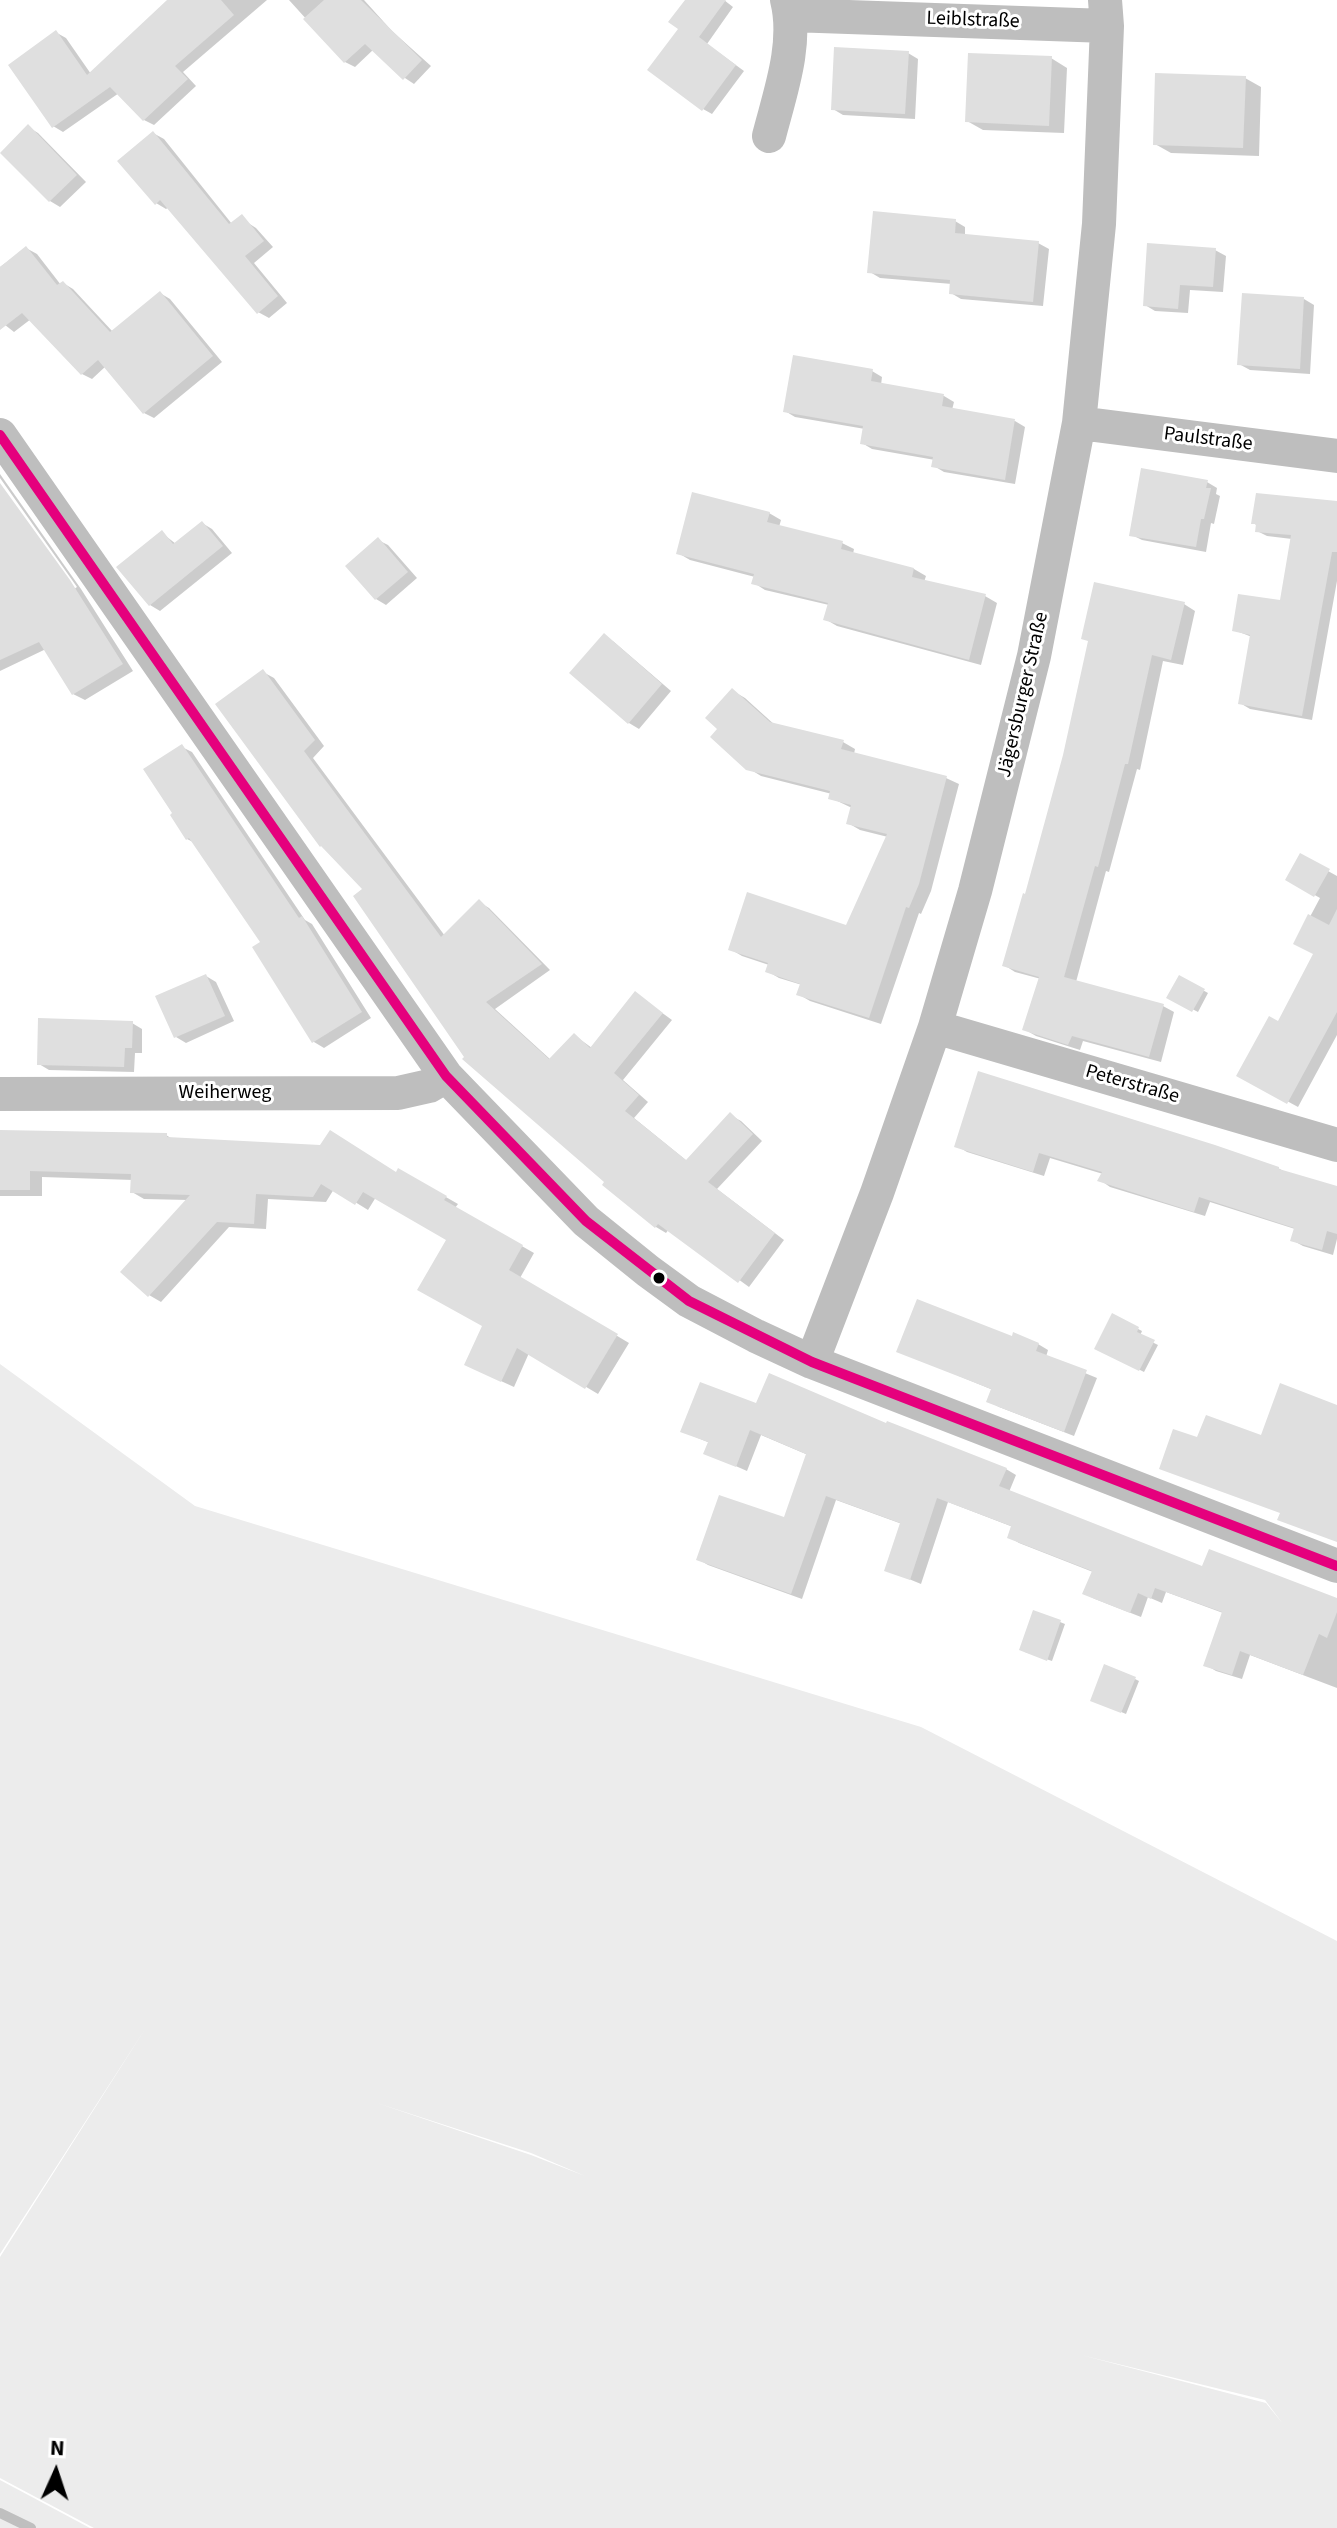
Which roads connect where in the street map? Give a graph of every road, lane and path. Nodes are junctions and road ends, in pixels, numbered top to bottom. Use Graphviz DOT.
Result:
graph roads {
  1 [pos="789,7"];
  2 [pos="1106,13"];
  3 [pos="769,136"];
  4 [pos="1079,423"];
  5 [pos="0,435"];
  6 [pos="1337,456"];
  7 [pos="935,1027"];
  8 [pos="446,1076"];
  9 [pos="0,1094"];
  10 [pos="1335,1139"];
  11 [pos="812,1362"];
  12 [pos="1337,1566"];
  1 -- 2 [label="street, Leiblstraße"];
  1 -- 3 [label="street, Leiblstraße"];
  2 -- 4 [label="street, Jägersburger Straße"];
  4 -- 6 [label="street, Paulstraße"];
  4 -- 7 [label="street, Jägersburger Straße"];
  5 -- 8 [label="street"];
  7 -- 10 [label="street, Peterstraße"];
  7 -- 11 [label="street, Jägersburger Straße"];
  8 -- 9 [label="street, Weiherweg"];
  8 -- 11 [label="street"];
  11 -- 12 [label="street"];
}
